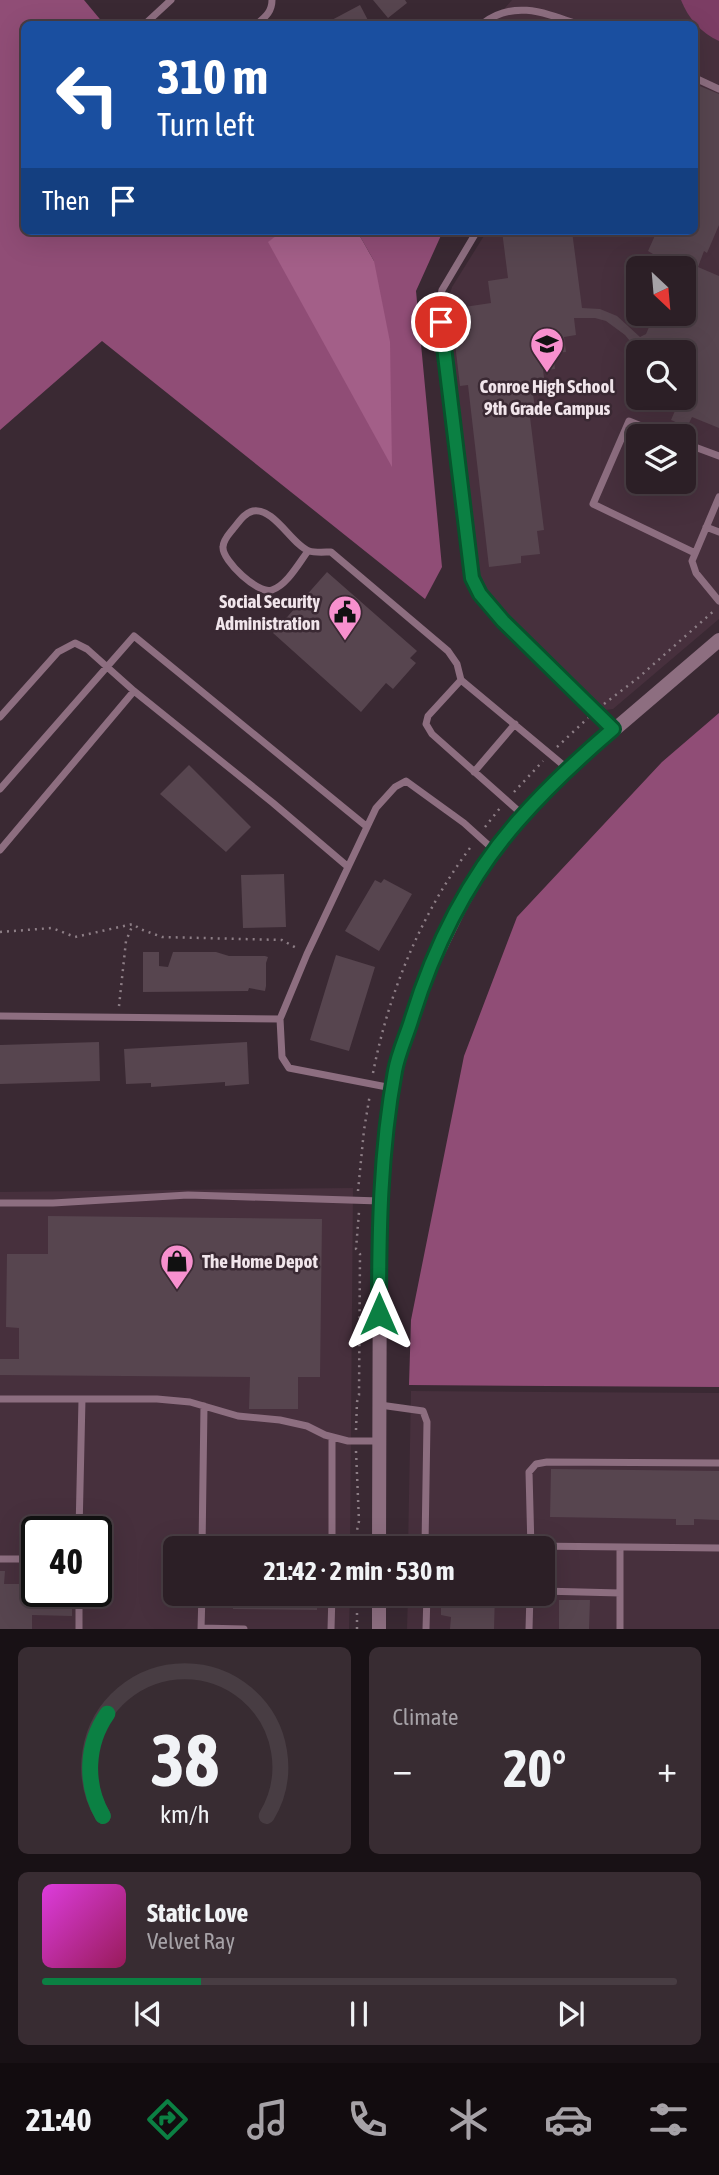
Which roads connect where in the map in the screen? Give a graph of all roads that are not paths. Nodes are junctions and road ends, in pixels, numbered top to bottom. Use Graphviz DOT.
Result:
graph roads {
  1 [pos="171,0"];
  2 [pos="272,0"];
  3 [pos="148,21"];
  4 [pos="261,21"];
  5 [pos="486,21"];
  6 [pos="566,21"];
  7 [pos="698,79"];
  8 [pos="719,89"];
  9 [pos="475,235"];
  10 [pos="626,428"];
  11 [pos="696,447"];
  12 [pos="719,456"];
  13 [pos="719,497"];
  14 [pos="706,527"];
  15 [pos="719,532"];
  16 [pos="309,551"];
  17 [pos="695,553"];
  18 [pos="719,604"];
  19 [pos="719,639"];
  20 [pos="106,667"];
  21 [pos="461,680"];
  22 [pos="134,691"];
  23 [pos="0,717"];
  24 [pos="515,724"];
  25 [pos="613,729"];
  26 [pos="568,769"];
  27 [pos="474,772"];
  28 [pos="0,789"];
  29 [pos="523,816"];
  30 [pos="366,827"];
  31 [pos="0,850"];
  32 [pos="495,851"];
  33 [pos="347,866"];
  34 [pos="0,1016"];
  35 [pos="281,1019"];
  36 [pos="392,1088"];
  37 [pos="381,1201"];
  38 [pos="0,1203"];
  39 [pos="0,1399"];
  40 [pos="82,1399"];
  41 [pos="379,1405"];
  42 [pos="204,1406"];
  43 [pos="332,1437"];
  44 [pos="379,1441"];
  45 [pos="719,1463"];
  46 [pos="79,1516"];
  47 [pos="202,1536"];
  48 [pos="332,1536"];
  49 [pos="379,1536"];
  50 [pos="426,1536"];
  51 [pos="531,1536"];
  52 [pos="620,1547"];
  53 [pos="555,1548"];
  54 [pos="719,1548"];
  55 [pos="0,1559"];
  56 [pos="21,1559"];
  57 [pos="555,1591"];
  58 [pos="620,1593"];
  59 [pos="202,1606"];
  60 [pos="332,1606"];
  61 [pos="379,1606"];
  62 [pos="426,1606"];
  63 [pos="530,1606"];
  64 [pos="79,1607"];
  65 [pos="79,1629"];
  66 [pos="201,1629"];
  67 [pos="244,1629"];
  68 [pos="331,1629"];
  69 [pos="379,1629"];
  70 [pos="426,1629"];
  71 [pos="529,1629"];
  72 [pos="620,1629"];
  1 -- 3 [label="lane"];
  2 -- 4 [label="lane"];
  5 -- 6 [label="lane"];
  7 -- 8 [label="lane"];
  9 -- 25 [label="lane"];
  10 -- 17 [label="lane"];
  11 -- 12 [label="lane"];
  13 -- 14 [label="lane"];
  14 -- 15 [label="lane"];
  14 -- 17 [label="lane"];
  16 -- 16 [label="lane"];
  16 -- 21 [label="lane"];
  17 -- 18 [label="lane"];
  19 -- 25 [label="street"];
  20 -- 22 [label="lane"];
  20 -- 23 [label="lane"];
  20 -- 28 [label="lane"];
  20 -- 30 [label="lane"];
  21 -- 24 [label="lane"];
  21 -- 27 [label="lane"];
  22 -- 31 [label="lane"];
  22 -- 33 [label="lane"];
  24 -- 26 [label="lane"];
  24 -- 27 [label="lane"];
  25 -- 26 [label="street"];
  26 -- 29 [label="street"];
  27 -- 29 [label="lane"];
  29 -- 32 [label="street"];
  30 -- 32 [label="lane"];
  30 -- 33 [label="lane"];
  32 -- 36 [label="street"];
  33 -- 35 [label="lane"];
  34 -- 35 [label="lane"];
  35 -- 36 [label="lane"];
  36 -- 37 [label="street"];
  37 -- 38 [label="lane"];
  37 -- 41 [label="street"];
  39 -- 40 [label="lane"];
  40 -- 42 [label="lane"];
  40 -- 46 [label="lane"];
  41 -- 44 [label="street"];
  41 -- 50 [label="lane"];
  42 -- 43 [label="lane"];
  42 -- 47 [label="lane"];
  43 -- 44 [label="lane"];
  43 -- 48 [label="lane"];
  44 -- 49 [label="street"];
  45 -- 51 [label="lane"];
  52 -- 53 [label="lane"];
  52 -- 54 [label="lane"];
  52 -- 58 [label="lane"];
  55 -- 56 [label="lane"];
  57 -- 58 [label="lane"];
  58 -- 72 [label="lane"];
  59 -- 66 [label="lane"];
  60 -- 68 [label="lane"];
  61 -- 69 [label="street"];
  62 -- 70 [label="lane"];
  63 -- 71 [label="lane"];
  64 -- 65 [label="lane"];
  66 -- 67 [label="lane"];
}
